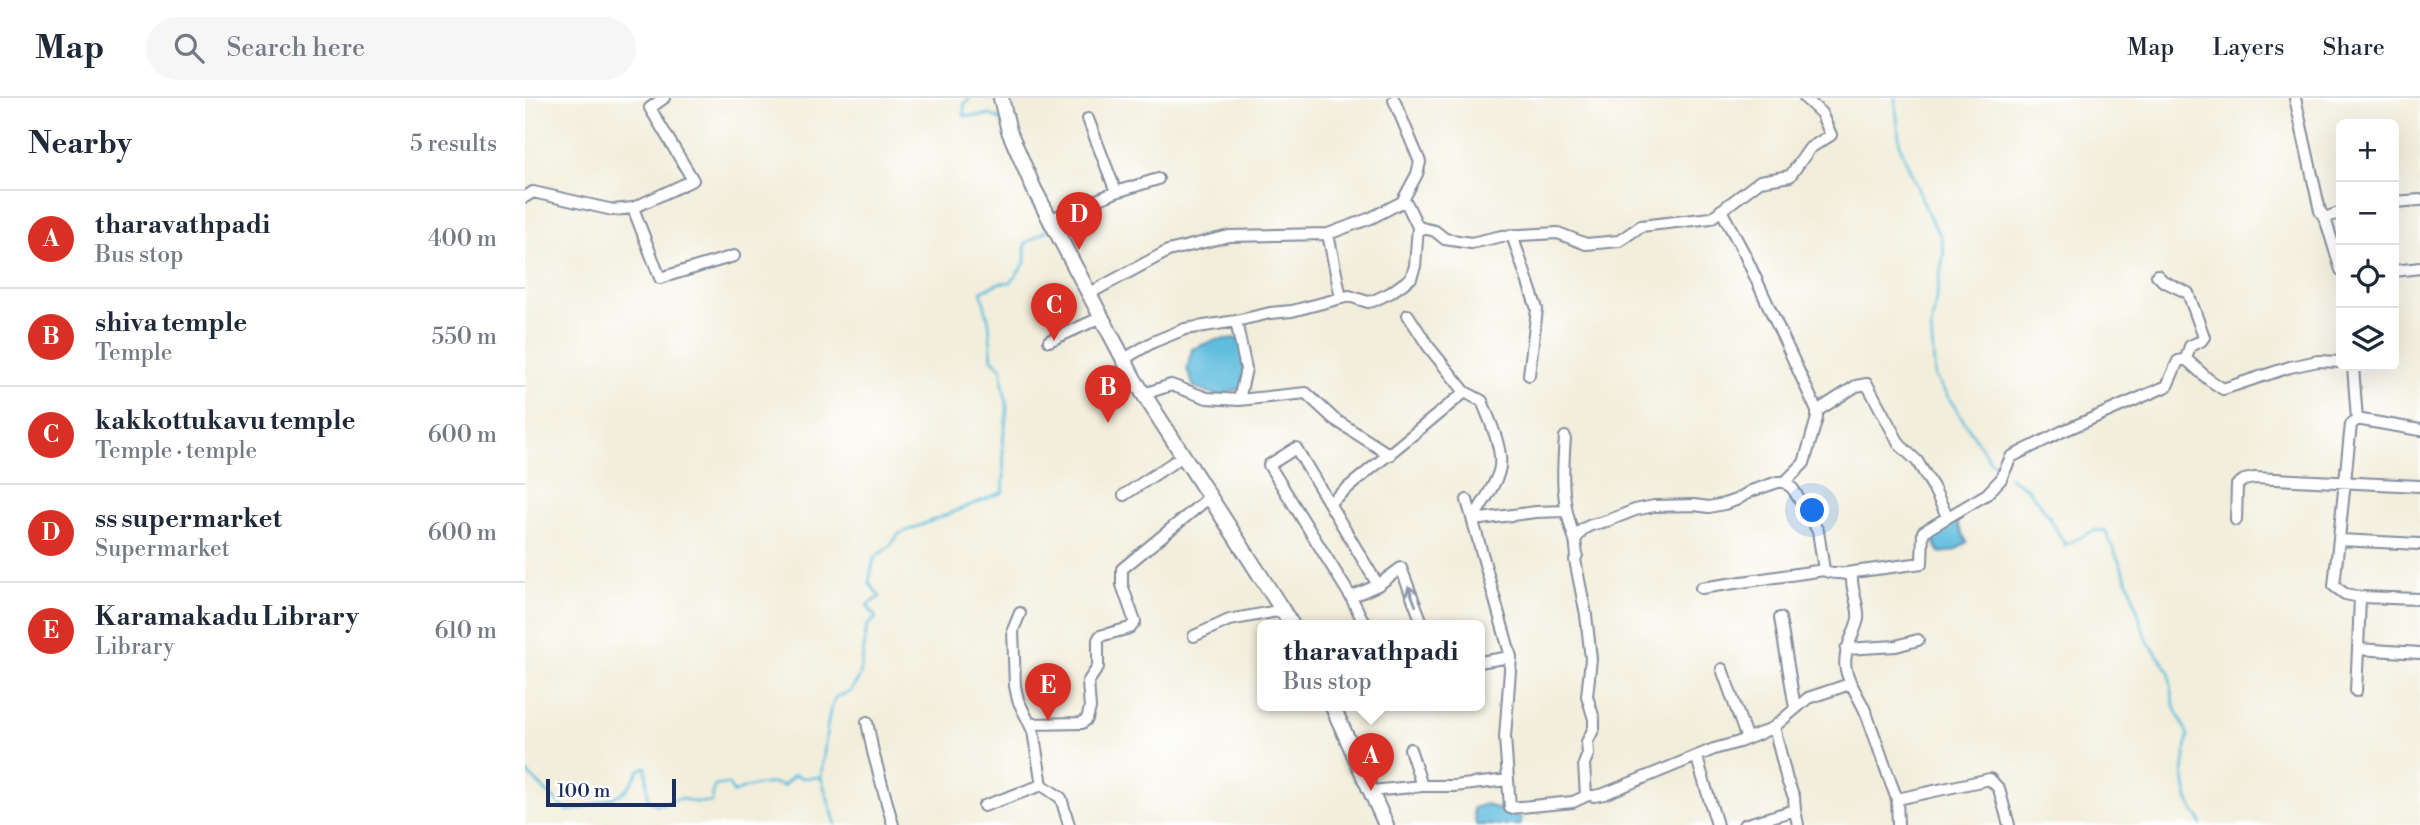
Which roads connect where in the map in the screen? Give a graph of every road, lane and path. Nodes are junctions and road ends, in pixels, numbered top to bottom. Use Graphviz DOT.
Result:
graph roads {
  1 [pos="664,98"];
  2 [pos="1001,98"];
  3 [pos="1805,98"];
  4 [pos="2295,98"];
  5 [pos="1394,100"];
  6 [pos="1088,119"];
  7 [pos="1158,179"];
  8 [pos="1116,192"];
  9 [pos="525,197"];
  10 [pos="2420,200"];
  11 [pos="1402,202"];
  12 [pos="2399,202"];
  13 [pos="633,208"];
  14 [pos="1721,210"];
  15 [pos="2336,214"];
  16 [pos="2325,218"];
  17 [pos="1051,219"];
  18 [pos="1418,227"];
  19 [pos="1328,234"];
  20 [pos="1512,235"];
  21 [pos="2336,254"];
  22 [pos="734,256"];
  23 [pos="2420,268"];
  24 [pos="2399,270"];
  25 [pos="2157,275"];
  26 [pos="1090,293"];
  27 [pos="1341,298"];
  28 [pos="1408,315"];
  29 [pos="1102,317"];
  30 [pos="1236,321"];
  31 [pos="1049,341"];
  32 [pos="1124,359"];
  33 [pos="2186,359"];
  34 [pos="2336,362"];
  35 [pos="2353,371"];
  36 [pos="1529,375"];
  37 [pos="1465,392"];
  38 [pos="1144,394"];
  39 [pos="1239,400"];
  40 [pos="1817,411"];
  41 [pos="2357,420"];
  42 [pos="2420,430"];
  43 [pos="1565,437"];
  44 [pos="1390,455"];
  45 [pos="1183,456"];
  46 [pos="1785,482"];
  47 [pos="2344,483"];
  48 [pos="2420,486"];
  49 [pos="1124,495"];
  50 [pos="1211,496"];
  51 [pos="1467,500"];
  52 [pos="1329,503"];
  53 [pos="1565,511"];
  54 [pos="1947,516"];
  55 [pos="1473,520"];
  56 [pos="2236,520"];
  57 [pos="1574,540"];
  58 [pos="2340,540"];
  59 [pos="2420,544"];
  60 [pos="1824,570"];
  61 [pos="1846,573"];
  62 [pos="1378,584"];
  63 [pos="1701,589"];
  64 [pos="1351,597"];
  65 [pos="2360,597"];
  66 [pos="2420,599"];
  67 [pos="1283,610"];
  68 [pos="1020,613"];
  69 [pos="1780,618"];
  70 [pos="1289,620"];
  71 [pos="1362,620"];
  72 [pos="1421,620"];
  73 [pos="1194,636"];
  74 [pos="1918,640"];
  75 [pos="1846,649"];
  76 [pos="2358,649"];
  77 [pos="2420,653"];
  78 [pos="1511,657"];
  79 [pos="1485,661"];
  80 [pos="1722,669"];
  81 [pos="1850,684"];
  82 [pos="2356,691"];
  83 [pos="1795,708"];
  84 [pos="1335,711"];
  85 [pos="867,722"];
  86 [pos="1030,724"];
  87 [pos="1774,727"];
  88 [pos="1747,739"];
  89 [pos="1410,749"];
  90 [pos="1697,758"];
  91 [pos="1508,780"];
  92 [pos="1042,785"];
  93 [pos="1422,786"];
  94 [pos="1371,791"];
  95 [pos="1586,794"];
  96 [pos="1897,799"];
  97 [pos="983,806"];
  98 [pos="1794,810"];
  99 [pos="893,825"];
  100 [pos="1069,825"];
  101 [pos="1386,825"];
  102 [pos="1717,825"];
  103 [pos="1744,825"];
  104 [pos="1798,825"];
  105 [pos="1898,825"];
  106 [pos="2009,825"];
  1 -- 13 [label="street"];
  2 -- 17 [label="main road"];
  3 -- 14 [label="street"];
  4 -- 16 [label="street"];
  5 -- 11 [label="street"];
  6 -- 8 [label="street"];
  7 -- 8 [label="street"];
  8 -- 17 [label="street"];
  9 -- 13 [label="street"];
  10 -- 12 [label="street"];
  11 -- 18 [label="street"];
  11 -- 19 [label="street"];
  13 -- 22 [label="street"];
  14 -- 20 [label="street"];
  14 -- 40 [label="street"];
  15 -- 16 [label="street"];
  16 -- 21 [label="street"];
  17 -- 26 [label="main road"];
  18 -- 20 [label="street"];
  18 -- 27 [label="street"];
  19 -- 26 [label="street"];
  19 -- 27 [label="street"];
  20 -- 36 [label="street"];
  23 -- 24 [label="street"];
  25 -- 33 [label="street"];
  26 -- 29 [label="main road"];
  27 -- 30 [label="street"];
  28 -- 37 [label="street"];
  29 -- 31 [label="street"];
  29 -- 32 [label="main road"];
  30 -- 32 [label="street"];
  30 -- 39 [label="street"];
  32 -- 38 [label="main road"];
  33 -- 34 [label="street"];
  33 -- 54 [label="street"];
  35 -- 41 [label="street"];
  37 -- 44 [label="street"];
  37 -- 55 [label="street"];
  38 -- 39 [label="street"];
  38 -- 45 [label="main road"];
  39 -- 44 [label="street"];
  40 -- 46 [label="street"];
  40 -- 54 [label="street"];
  41 -- 42 [label="street"];
  41 -- 47 [label="street"];
  43 -- 53 [label="street"];
  44 -- 52 [label="street"];
  45 -- 49 [label="street"];
  45 -- 50 [label="main road"];
  46 -- 57 [label="street"];
  46 -- 60 [label="street"];
  47 -- 48 [label="street"];
  47 -- 56 [label="street"];
  47 -- 58 [label="street"];
  50 -- 67 [label="main road"];
  50 -- 86 [label="street"];
  51 -- 55 [label="street"];
  52 -- 62 [label="street"];
  52 -- 64 [label="street"];
  53 -- 55 [label="street"];
  53 -- 57 [label="street"];
  54 -- 61 [label="street"];
  55 -- 78 [label="street"];
  57 -- 95 [label="street"];
  58 -- 59 [label="street"];
  58 -- 65 [label="street"];
  60 -- 61 [label="street"];
  60 -- 63 [label="street"];
  61 -- 75 [label="street"];
  62 -- 64 [label="street"];
  72 -- 62 [label="street, one-way"];
  64 -- 71 [label="street"];
  65 -- 66 [label="street"];
  65 -- 76 [label="street"];
  67 -- 70 [label="main road"];
  67 -- 73 [label="street"];
  68 -- 86 [label="street"];
  69 -- 83 [label="street"];
  74 -- 75 [label="street"];
  75 -- 81 [label="street"];
  76 -- 77 [label="street"];
  76 -- 82 [label="street"];
  78 -- 79 [label="street"];
  78 -- 91 [label="street"];
  80 -- 88 [label="street"];
  81 -- 83 [label="street"];
  81 -- 96 [label="street"];
  83 -- 87 [label="street"];
  84 -- 94 [label="main road"];
  85 -- 99 [label="street"];
  86 -- 92 [label="street"];
  87 -- 88 [label="street"];
  87 -- 98 [label="street"];
  88 -- 90 [label="street"];
  89 -- 93 [label="street"];
  90 -- 95 [label="street"];
  90 -- 102 [label="street"];
  91 -- 93 [label="street"];
  91 -- 95 [label="street"];
  92 -- 97 [label="street"];
  92 -- 100 [label="street"];
  93 -- 94 [label="street"];
  94 -- 101 [label="main road"];
  96 -- 105 [label="street"];
  96 -- 106 [label="street"];
  98 -- 103 [label="street"];
  98 -- 104 [label="street"];
}
